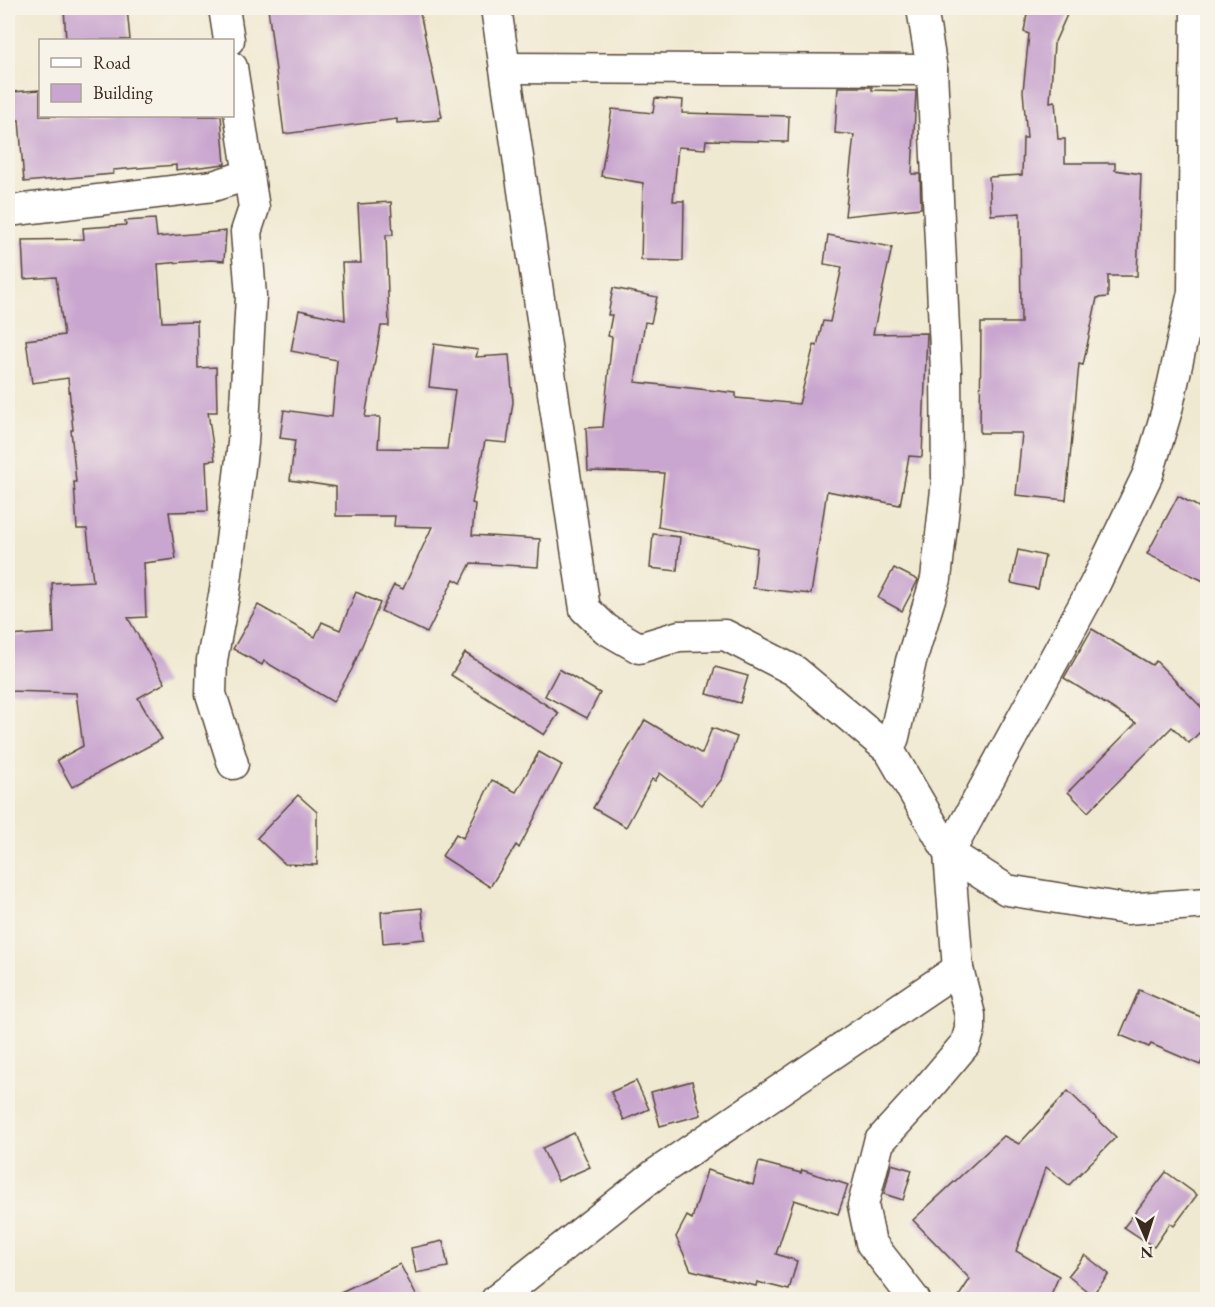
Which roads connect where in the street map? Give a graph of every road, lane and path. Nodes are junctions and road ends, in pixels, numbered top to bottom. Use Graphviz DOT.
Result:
graph roads {
  1 [pos="224,8"];
  2 [pos="496,8"];
  3 [pos="922,8"];
  4 [pos="1196,8"];
  5 [pos="229,39"];
  6 [pos="505,68"];
  7 [pos="932,70"];
  8 [pos="234,80"];
  9 [pos="248,175"];
  10 [pos="8,211"];
  11 [pos="889,750"];
  12 [pos="233,764"];
  13 [pos="949,853"];
  14 [pos="1208,903"];
  15 [pos="958,969"];
  16 [pos="496,1299"];
  17 [pos="915,1299"];
  1 -- 5 [label="street"];
  2 -- 6 [label="street"];
  3 -- 7 [label="street"];
  4 -- 13 [label="street"];
  6 -- 7 [label="street"];
  6 -- 11 [label="street"];
  7 -- 11 [label="street"];
  8 -- 9 [label="street"];
  9 -- 10 [label="street"];
  9 -- 12 [label="street"];
  11 -- 13 [label="street"];
  13 -- 14 [label="street"];
  13 -- 15 [label="street"];
  15 -- 16 [label="street"];
  15 -- 17 [label="street"];
}
